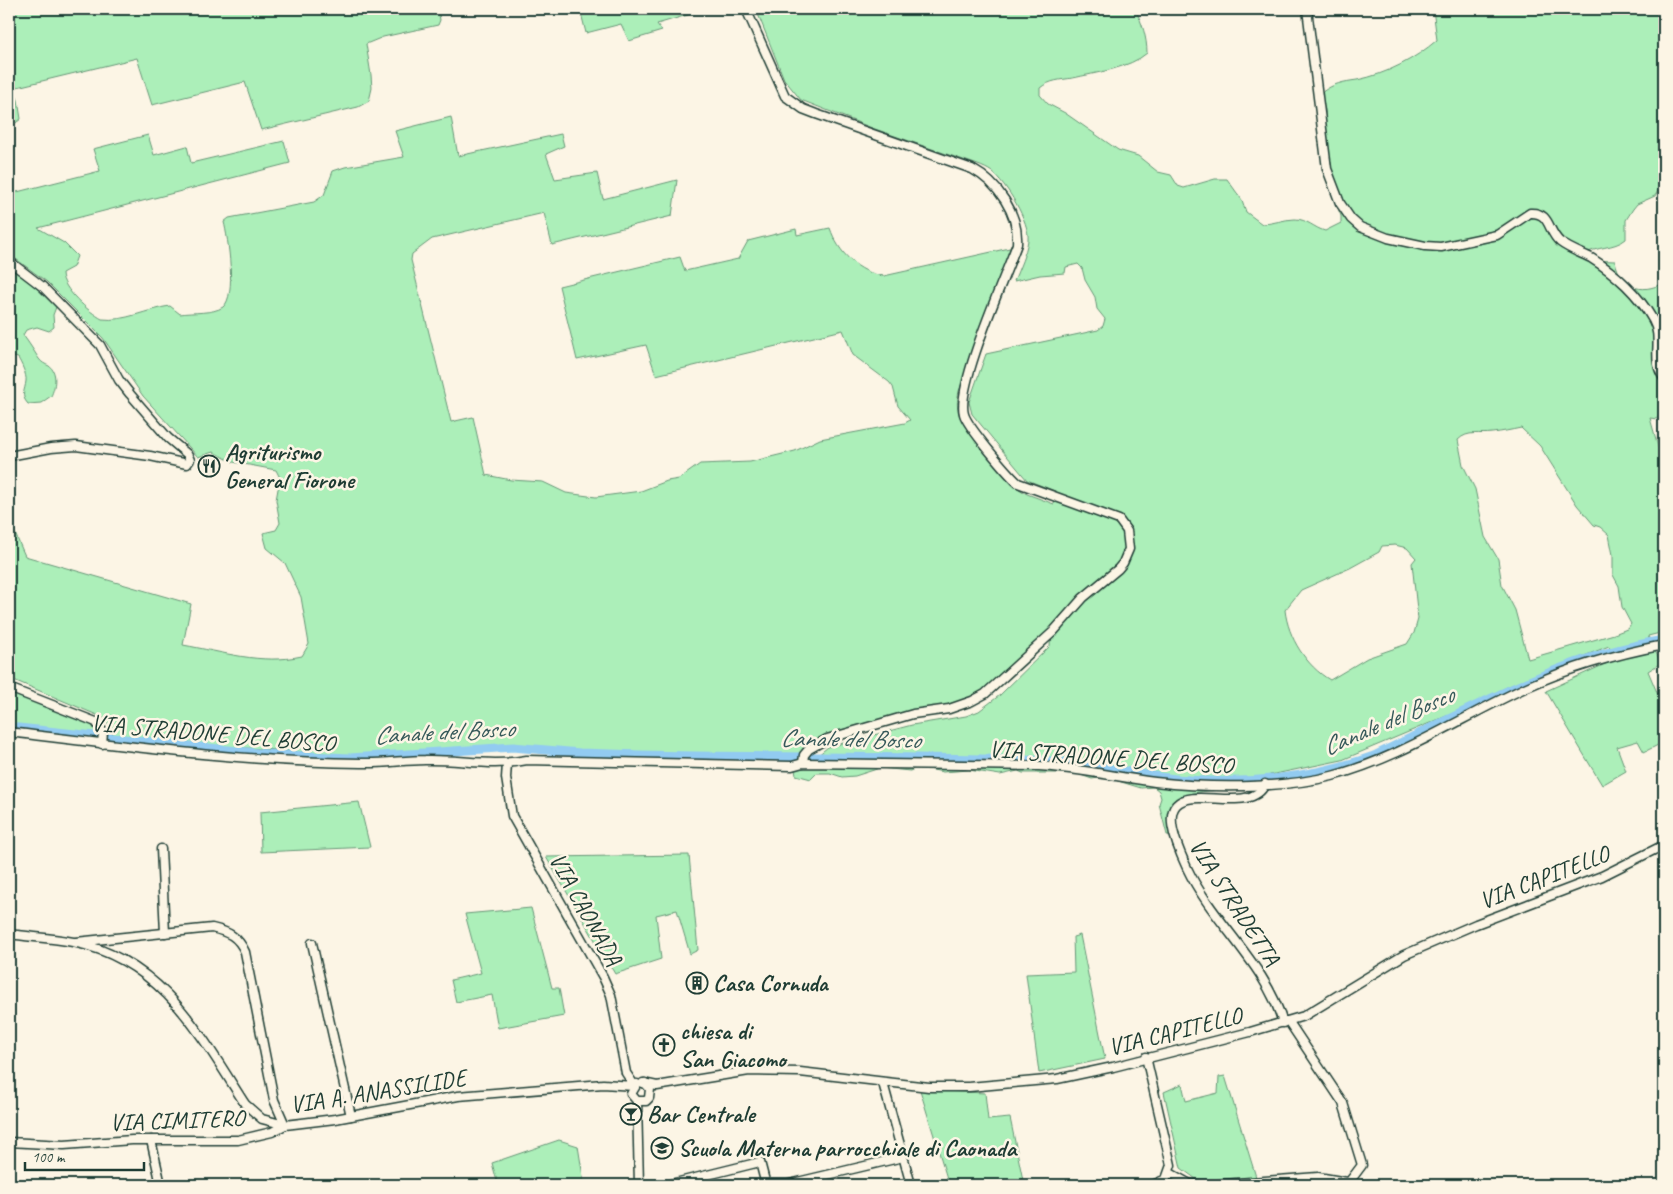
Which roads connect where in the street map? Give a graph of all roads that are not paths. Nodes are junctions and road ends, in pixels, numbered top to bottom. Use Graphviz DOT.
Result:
graph roads {
  1 [pos="746,9"];
  2 [pos="1307,9"];
  3 [pos="9,261"];
  4 [pos="1664,378"];
  5 [pos="9,456"];
  6 [pos="1664,645"];
  7 [pos="9,688"];
  8 [pos="9,732"];
  9 [pos="102,739"];
  10 [pos="804,760"];
  11 [pos="507,764"];
  12 [pos="1265,784"];
  13 [pos="1664,845"];
  14 [pos="161,850"];
  15 [pos="165,932"];
  16 [pos="9,934"];
  17 [pos="74,942"];
  18 [pos="312,943"];
  19 [pos="1286,1022"];
  20 [pos="1146,1058"];
  21 [pos="883,1083"];
  22 [pos="637,1084"];
  23 [pos="623,1085"];
  24 [pos="657,1086"];
  25 [pos="651,1094"];
  26 [pos="635,1100"];
  27 [pos="646,1101"];
  28 [pos="639,1114"];
  29 [pos="351,1116"];
  30 [pos="285,1125"];
  31 [pos="151,1140"];
  32 [pos="9,1142"];
  33 [pos="903,1157"];
  34 [pos="1170,1173"];
  35 [pos="1347,1184"];
  36 [pos="160,1185"];
  37 [pos="639,1185"];
  38 [pos="667,1185"];
  39 [pos="766,1185"];
  40 [pos="785,1185"];
  41 [pos="911,1185"];
  42 [pos="1152,1185"];
  43 [pos="1204,1185"];
  44 [pos="1210,1185"];
  1 -- 10 [label="street"];
  2 -- 4 [label="street"];
  3 -- 5 [label="street"];
  6 -- 12 [label="street, VIA STRADONE DEL BOSCO"];
  7 -- 9 [label="street"];
  8 -- 9 [label="street, VIA STRADONE DEL BOSCO"];
  9 -- 11 [label="street, VIA STRADONE DEL BOSCO"];
  10 -- 11 [label="street, VIA STRADONE DEL BOSCO"];
  10 -- 12 [label="street, VIA STRADONE DEL BOSCO"];
  11 -- 22 [label="street, VIA CAONADA"];
  12 -- 19 [label="street, VIA STRADETTA"];
  13 -- 19 [label="street, VIA CAPITELLO"];
  14 -- 15 [label="street"];
  15 -- 17 [label="street"];
  15 -- 30 [label="street"];
  16 -- 17 [label="street, VIA A. ANASSILIDE"];
  17 -- 30 [label="street, VIA A. ANASSILIDE"];
  18 -- 29 [label="street"];
  19 -- 20 [label="street, VIA CAPITELLO"];
  19 -- 35 [label="street, VIA STRADETTA"];
  20 -- 21 [label="street, VIA CAPITELLO"];
  20 -- 34 [label="street"];
  21 -- 24 [label="street, VIA CAPITELLO"];
  21 -- 33 [label="street"];
  22 -- 23 [label="street, VIA A. ANASSILIDE"];
  22 -- 24 [label="street, VIA CAPITELLO"];
  22 -- 25 [label="street, VIA CAONADA"];
  22 -- 26 [label="street"];
  23 -- 26 [label="street"];
  23 -- 29 [label="street, VIA A. ANASSILIDE"];
  24 -- 25 [label="street"];
  25 -- 27 [label="street"];
  26 -- 27 [label="street"];
  26 -- 28 [label="street"];
  27 -- 28 [label="street"];
  28 -- 37 [label="street"];
  29 -- 30 [label="street, VIA A. ANASSILIDE"];
  30 -- 31 [label="street, VIA CIMITERO"];
  31 -- 32 [label="street, VIA CIMITERO"];
  31 -- 36 [label="street"];
  33 -- 40 [label="street"];
  33 -- 41 [label="street"];
  34 -- 42 [label="street"];
  34 -- 43 [label="street"];
  35 -- 44 [label="street"];
  38 -- 39 [label="street"];
}
